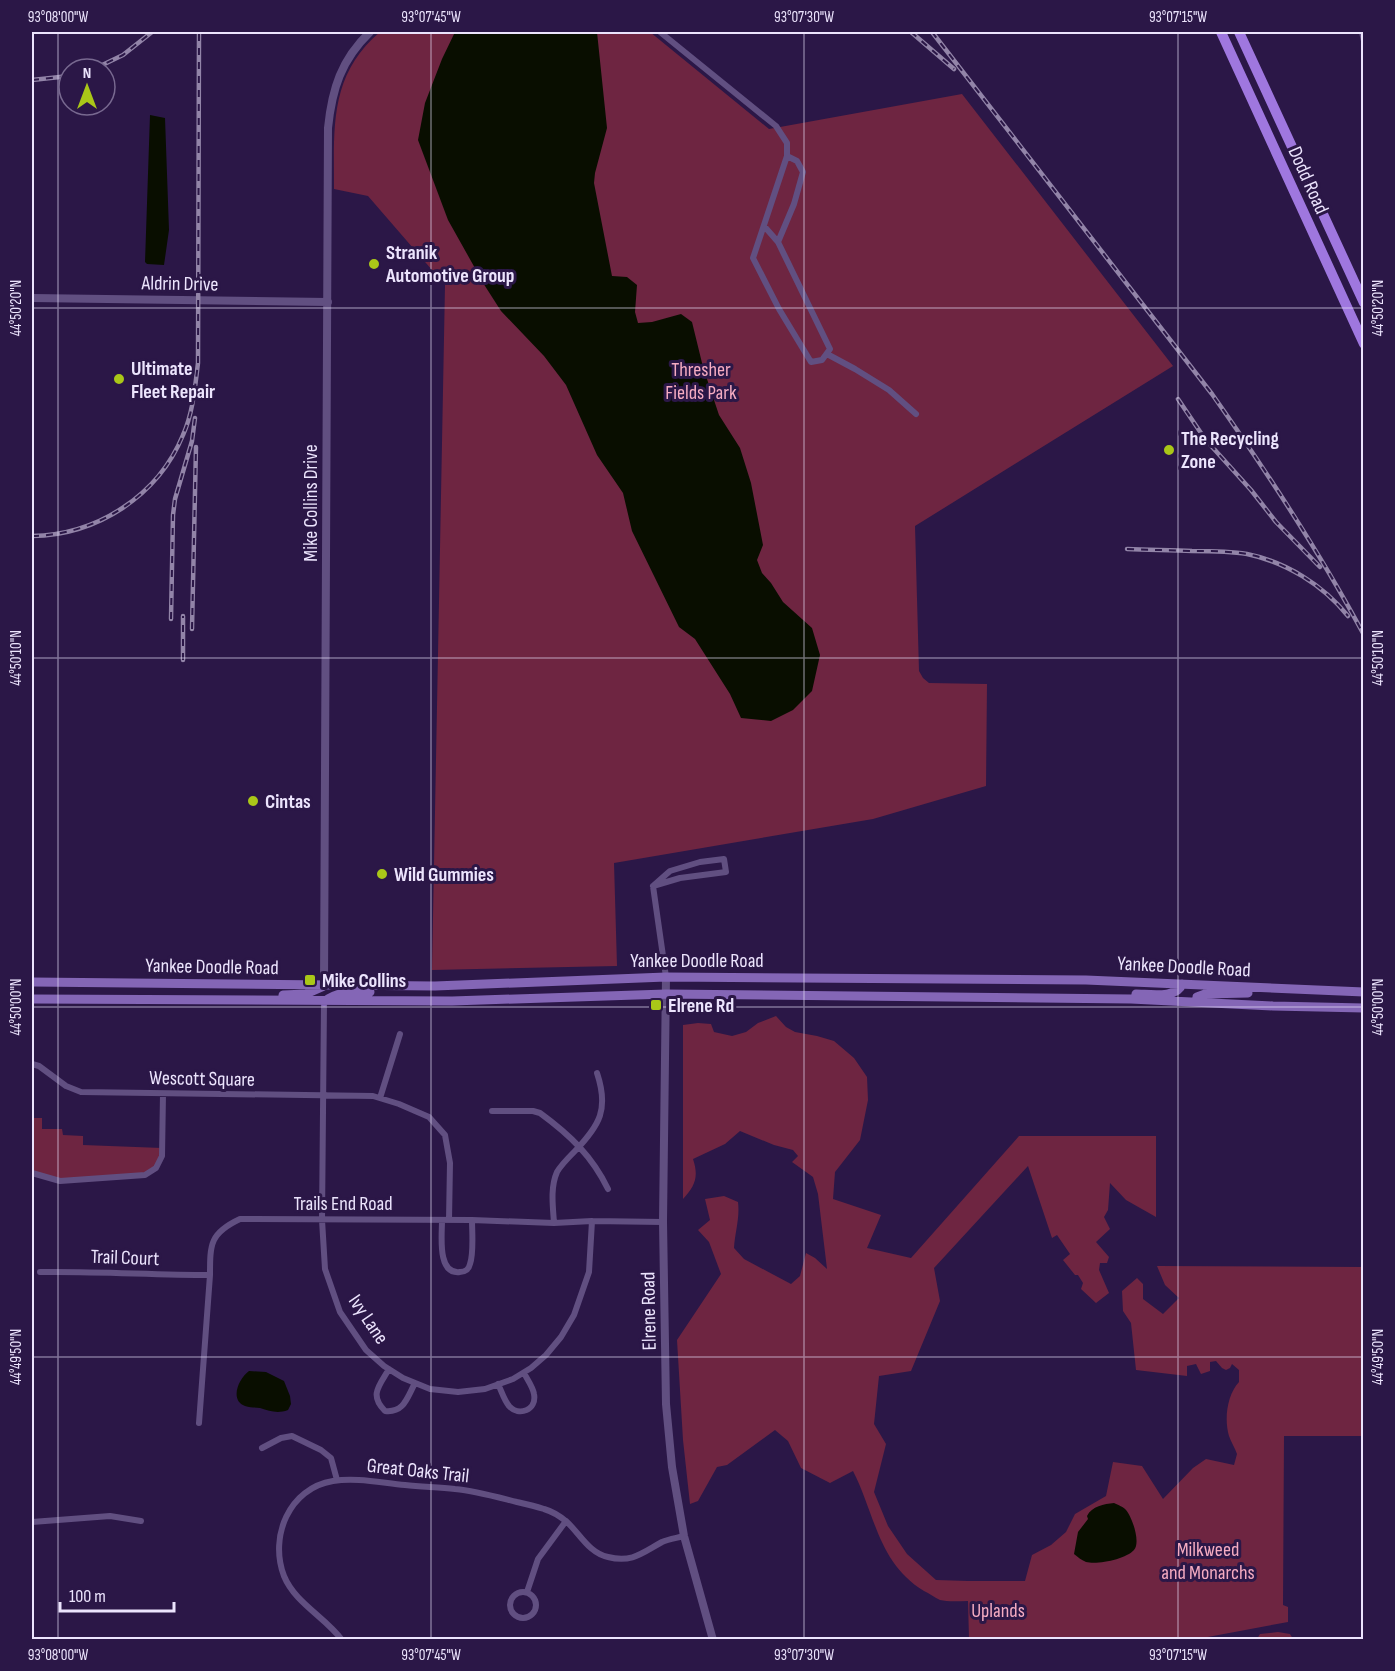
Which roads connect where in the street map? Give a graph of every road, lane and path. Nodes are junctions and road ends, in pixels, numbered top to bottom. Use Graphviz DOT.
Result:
graph roads {
  1 [pos="370,32"];
  2 [pos="660,32"];
  3 [pos="1221,32"];
  4 [pos="1239,32"];
  5 [pos="1362,32"];
  6 [pos="1364,41"];
  7 [pos="787,156"];
  8 [pos="764,226"];
  9 [pos="778,242"];
  10 [pos="32,298"];
  11 [pos="328,302"];
  12 [pos="1364,303"];
  13 [pos="1363,344"];
  14 [pos="826,354"];
  15 [pos="916,414"];
  16 [pos="653,886"];
  17 [pos="666,977"];
  18 [pos="32,982"];
  19 [pos="1182,984"];
  20 [pos="324,986"];
  21 [pos="435,986"];
  22 [pos="1342,992"];
  23 [pos="1364,992"];
  24 [pos="666,993"];
  25 [pos="1041,997"];
  26 [pos="32,999"];
  27 [pos="175,1000"];
  28 [pos="324,1002"];
  29 [pos="1197,1002"];
  30 [pos="1364,1008"];
  31 [pos="400,1034"];
  32 [pos="32,1064"];
  33 [pos="597,1072"];
  34 [pos="163,1094"];
  35 [pos="324,1095"];
  36 [pos="380,1098"];
  37 [pos="492,1111"];
  38 [pos="579,1147"];
  39 [pos="32,1173"];
  40 [pos="608,1189"];
  41 [pos="322,1220"];
  42 [pos="445,1220"];
  43 [pos="471,1220"];
  44 [pos="592,1221"];
  45 [pos="663,1222"];
  46 [pos="554,1223"];
  47 [pos="39,1272"];
  48 [pos="210,1275"];
  49 [pos="389,1369"];
  50 [pos="524,1373"];
  51 [pos="415,1383"];
  52 [pos="498,1384"];
  53 [pos="199,1423"];
  54 [pos="262,1448"];
  55 [pos="337,1480"];
  56 [pos="141,1521"];
  57 [pos="566,1521"];
  58 [pos="32,1522"];
  59 [pos="684,1536"];
  60 [pos="527,1592"];
  61 [pos="342,1640"];
  62 [pos="713,1640"];
  1 -- 11 [label="street, Mike Collins Drive"];
  2 -- 7 [label="street"];
  3 -- 13 [label="main road, Dodd Road"];
  4 -- 12 [label="main road, Dodd Road"];
  5 -- 6 [label="street"];
  7 -- 8 [label="street"];
  7 -- 9 [label="street"];
  8 -- 9 [label="street"];
  8 -- 14 [label="street"];
  9 -- 14 [label="street"];
  10 -- 11 [label="street, Aldrin Drive"];
  11 -- 20 [label="street, Mike Collins Drive"];
  14 -- 15 [label="street"];
  16 -- 16 [label="street"];
  16 -- 17 [label="street"];
  17 -- 19 [label="main road, Yankee Doodle Road"];
  17 -- 21 [label="main road, Yankee Doodle Road"];
  17 -- 24 [label="street, Elrene Road"];
  18 -- 20 [label="main road, Yankee Doodle Road"];
  19 -- 22 [label="main road, Yankee Doodle Road"];
  19 -- 25 [label="main road"];
  20 -- 21 [label="main road, Yankee Doodle Road"];
  20 -- 27 [label="main road"];
  21 -- 28 [label="main road"];
  22 -- 23 [label="main road, Yankee Doodle Road"];
  22 -- 29 [label="main road"];
  24 -- 25 [label="main road, Yankee Doodle Road"];
  24 -- 28 [label="main road, Yankee Doodle Road"];
  24 -- 45 [label="street, Elrene Road"];
  25 -- 29 [label="main road, Yankee Doodle Road"];
  26 -- 27 [label="main road, Yankee Doodle Road"];
  27 -- 28 [label="main road, Yankee Doodle Road"];
  28 -- 35 [label="street, Ivy Lane"];
  29 -- 30 [label="main road, Yankee Doodle Road"];
  31 -- 36 [label="street"];
  32 -- 34 [label="street, Wescott Square"];
  33 -- 38 [label="street"];
  34 -- 35 [label="street, Wescott Square"];
  34 -- 39 [label="street"];
  35 -- 36 [label="street, Wescott Square"];
  35 -- 41 [label="street, Ivy Lane"];
  36 -- 42 [label="street, Wescott Square"];
  37 -- 38 [label="street"];
  38 -- 40 [label="street"];
  38 -- 46 [label="street"];
  41 -- 42 [label="street, Trails End Road"];
  41 -- 48 [label="street, Trails End Road"];
  41 -- 49 [label="street, Ivy Lane"];
  42 -- 43 [label="street, Trails End Road"];
  42 -- 43 [label="street, Wescott Square"];
  43 -- 46 [label="street, Trails End Road"];
  44 -- 45 [label="street, Trails End Road"];
  44 -- 46 [label="street, Trails End Road"];
  44 -- 50 [label="street, Ivy Lane"];
  45 -- 59 [label="street, Elrene Road"];
  47 -- 48 [label="street, Trail Court"];
  48 -- 53 [label="street, Trails End Road"];
  49 -- 51 [label="street, Ivy Lane"];
  49 -- 51 [label="street"];
  50 -- 52 [label="street, Ivy Lane"];
  50 -- 52 [label="street"];
  51 -- 52 [label="street, Ivy Lane"];
  54 -- 55 [label="street"];
  55 -- 57 [label="street, Great Oaks Trail"];
  55 -- 61 [label="street, Great Oaks Trail"];
  56 -- 58 [label="street"];
  57 -- 59 [label="street, Great Oaks Trail"];
  57 -- 60 [label="street"];
  59 -- 62 [label="street, Elrene Road"];
  60 -- 60 [label="street"];
}
